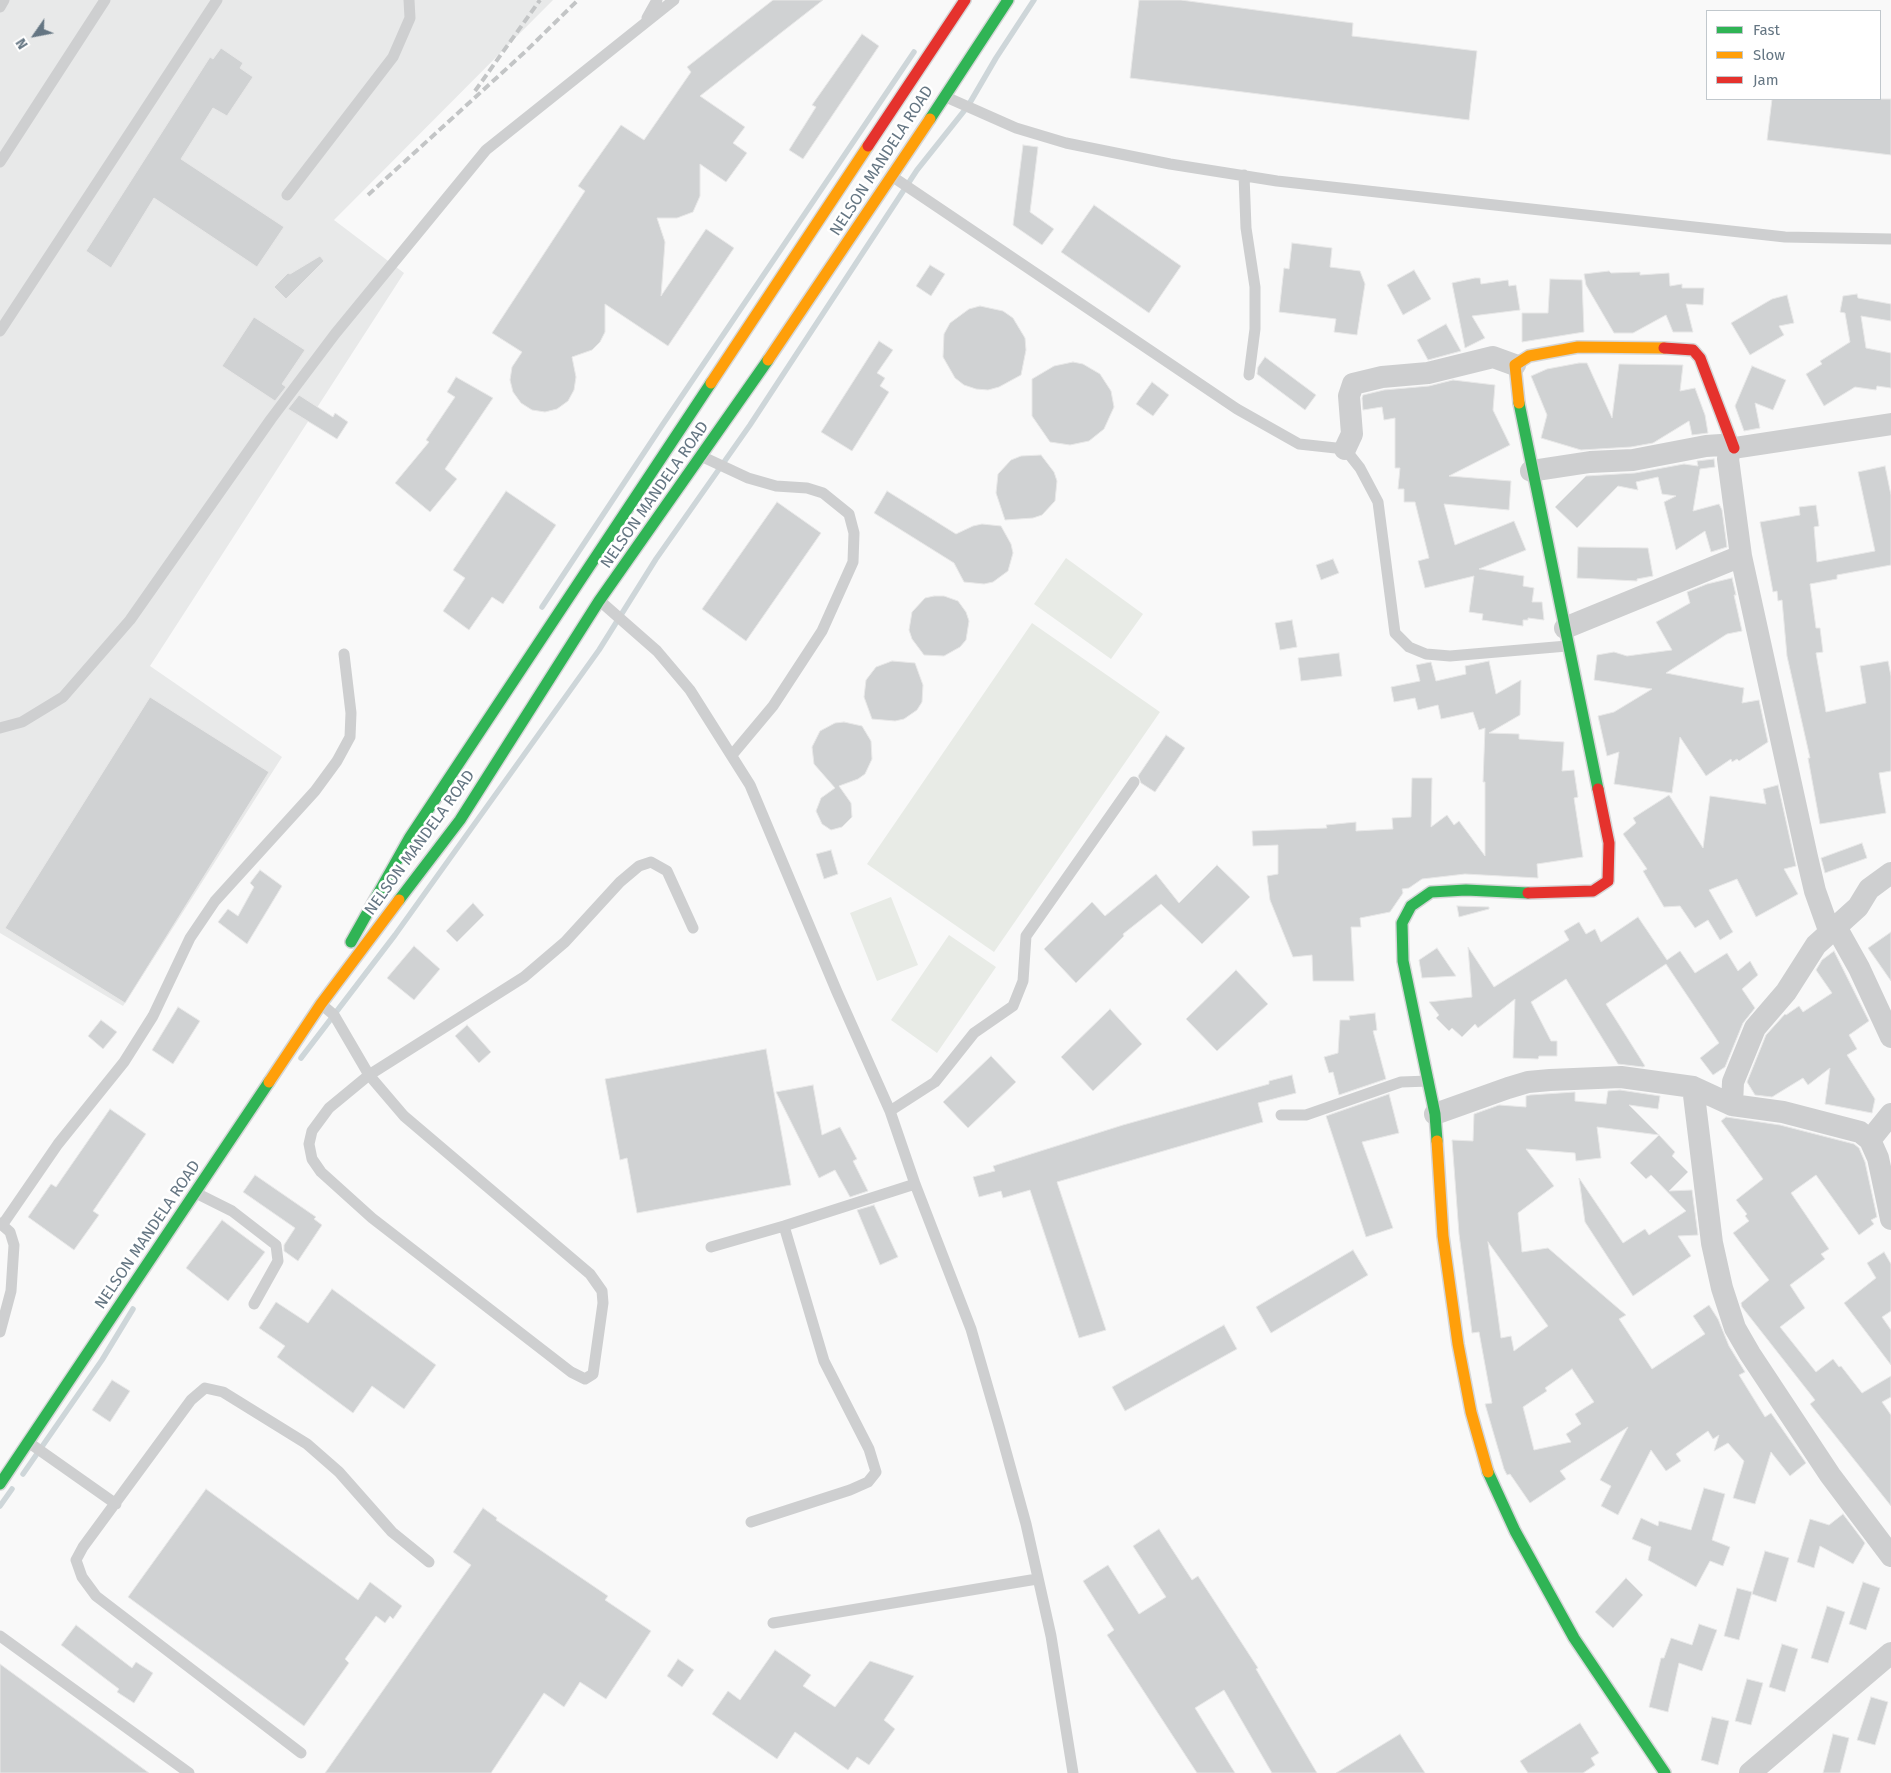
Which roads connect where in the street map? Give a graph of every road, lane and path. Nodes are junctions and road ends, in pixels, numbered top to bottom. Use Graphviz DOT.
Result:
graph roads {
  1 [pos="4,0"];
  2 [pos="105,0"];
  3 [pos="218,0"];
  4 [pos="409,0"];
  5 [pos="657,0"];
  6 [pos="674,0"];
  7 [pos="965,0"];
  8 [pos="1008,0"];
  9 [pos="0,7"];
  10 [pos="646,21"];
  11 [pos="944,96"];
  12 [pos="0,162"];
  13 [pos="1244,175"];
  14 [pos="892,176"];
  15 [pos="288,195"];
  16 [pos="1891,239"];
  17 [pos="0,331"];
  18 [pos="1515,364"];
  19 [pos="1249,375"];
  20 [pos="1891,424"];
  21 [pos="1734,448"];
  22 [pos="1345,449"];
  23 [pos="702,457"];
  24 [pos="1531,470"];
  25 [pos="1741,556"];
  26 [pos="589,591"];
  27 [pos="1567,637"];
  28 [pos="344,654"];
  29 [pos="0,728"];
  30 [pos="732,755"];
  31 [pos="1134,782"];
  32 [pos="1891,873"];
  33 [pos="693,928"];
  34 [pos="1833,930"];
  35 [pos="321,1004"];
  36 [pos="1891,1037"];
  37 [pos="369,1075"];
  38 [pos="1428,1081"];
  39 [pos="1693,1087"];
  40 [pos="1732,1104"];
  41 [pos="890,1111"];
  42 [pos="1435,1114"];
  43 [pos="1891,1114"];
  44 [pos="1280,1115"];
  45 [pos="1870,1140"];
  46 [pos="915,1184"];
  47 [pos="196,1193"];
  48 [pos="1891,1219"];
  49 [pos="2,1223"];
  50 [pos="784,1226"];
  51 [pos="710,1247"];
  52 [pos="254,1304"];
  53 [pos="0,1332"];
  54 [pos="28,1442"];
  55 [pos="4,1472"];
  56 [pos="0,1484"];
  57 [pos="116,1504"];
  58 [pos="750,1522"];
  59 [pos="1891,1556"];
  60 [pos="430,1562"];
  61 [pos="1037,1579"];
  62 [pos="773,1623"];
  63 [pos="0,1636"];
  64 [pos="1891,1653"];
  65 [pos="301,1753"];
  66 [pos="189,1773"];
  67 [pos="1073,1773"];
  68 [pos="1665,1773"];
  69 [pos="1750,1773"];
  1 -- 9 [label="lane"];
  2 -- 12 [label="lane"];
  3 -- 17 [label="lane"];
  4 -- 15 [label="lane"];
  5 -- 10 [label="lane"];
  6 -- 10 [label="lane"];
  7 -- 26 [label="main road, NELSON MANDELA ROAD"];
  8 -- 11 [label="main road, NELSON MANDELA ROAD"];
  10 -- 29 [label="lane"];
  11 -- 13 [label="lane"];
  11 -- 14 [label="main road, NELSON MANDELA ROAD"];
  13 -- 16 [label="lane"];
  13 -- 19 [label="lane"];
  14 -- 22 [label="lane"];
  14 -- 23 [label="main road, NELSON MANDELA ROAD"];
  18 -- 21 [label="main road"];
  18 -- 22 [label="street"];
  18 -- 24 [label="main road"];
  20 -- 21 [label="street"];
  21 -- 24 [label="street"];
  21 -- 25 [label="street"];
  22 -- 27 [label="lane"];
  23 -- 26 [label="main road, NELSON MANDELA ROAD"];
  23 -- 30 [label="lane"];
  24 -- 27 [label="main road"];
  25 -- 27 [label="street"];
  25 -- 34 [label="street"];
  26 -- 30 [label="lane"];
  26 -- 35 [label="main road, NELSON MANDELA ROAD"];
  26 -- 35 [label="main road, NELSON MANDELA ROAD"];
  27 -- 38 [label="main road"];
  28 -- 49 [label="lane"];
  30 -- 41 [label="lane"];
  31 -- 41 [label="lane"];
  32 -- 34 [label="street"];
  33 -- 37 [label="lane"];
  34 -- 36 [label="street"];
  34 -- 40 [label="street"];
  35 -- 37 [label="lane"];
  35 -- 47 [label="main road, NELSON MANDELA ROAD"];
  37 -- 37 [label="lane"];
  38 -- 42 [label="main road"];
  38 -- 44 [label="lane"];
  39 -- 40 [label="street"];
  39 -- 42 [label="street"];
  39 -- 59 [label="street"];
  40 -- 45 [label="street"];
  41 -- 46 [label="lane"];
  42 -- 68 [label="main road"];
  43 -- 45 [label="street"];
  45 -- 48 [label="street"];
  46 -- 50 [label="lane"];
  46 -- 61 [label="lane"];
  47 -- 52 [label="lane"];
  47 -- 54 [label="main road, NELSON MANDELA ROAD"];
  49 -- 53 [label="lane"];
  50 -- 51 [label="lane"];
  50 -- 58 [label="lane"];
  54 -- 55 [label="main road, NELSON MANDELA ROAD"];
  54 -- 57 [label="lane"];
  55 -- 56 [label="main road, NELSON MANDELA ROAD"];
  57 -- 60 [label="lane"];
  57 -- 65 [label="lane"];
  61 -- 62 [label="lane"];
  61 -- 67 [label="lane"];
  63 -- 66 [label="lane"];
  64 -- 69 [label="street"];
}
